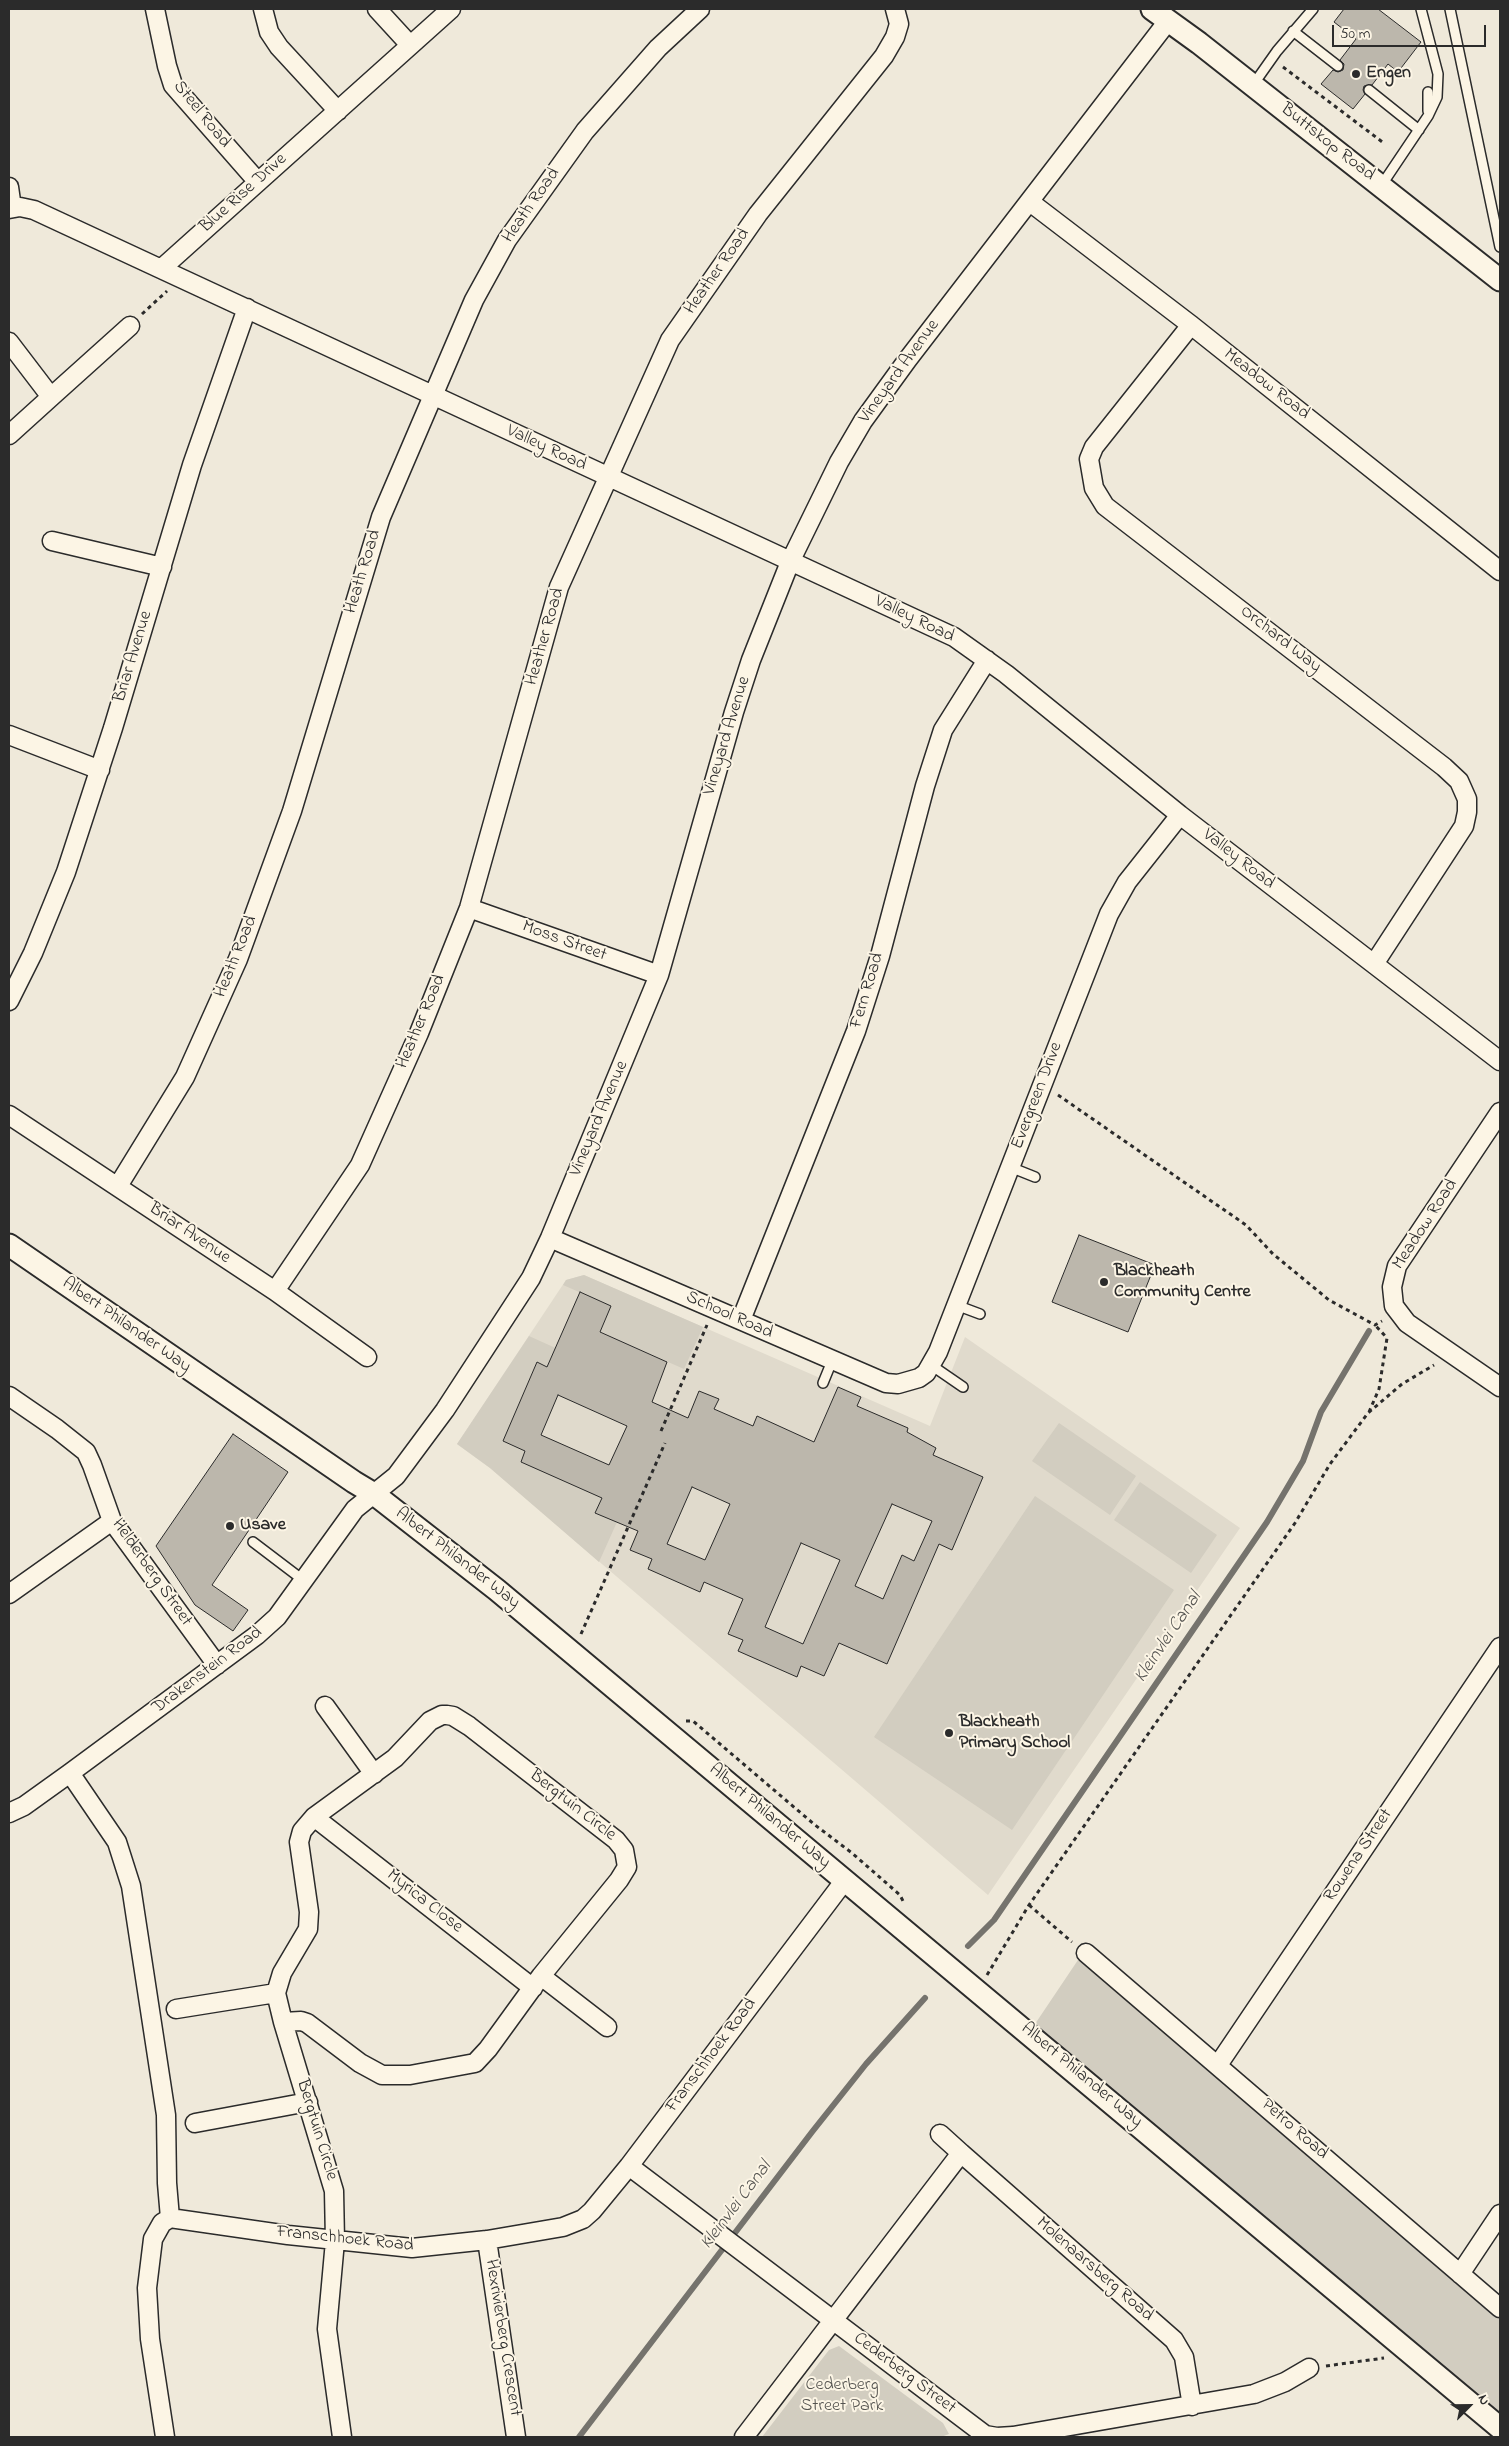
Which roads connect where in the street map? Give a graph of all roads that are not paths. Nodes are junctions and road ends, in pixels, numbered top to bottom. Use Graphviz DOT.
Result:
graph roads {
  1 [pos="155,9"];
  2 [pos="263,9"];
  3 [pos="377,9"];
  4 [pos="451,9"];
  5 [pos="700,9"];
  6 [pos="1313,9"];
  7 [pos="1422,9"];
  8 [pos="1450,9"];
  9 [pos="1160,15"];
  10 [pos="897,16"];
  11 [pos="1293,31"];
  12 [pos="410,46"];
  13 [pos="1432,48"];
  14 [pos="1338,66"];
  15 [pos="1428,67"];
  16 [pos="1253,85"];
  17 [pos="1369,90"];
  18 [pos="1428,92"];
  19 [pos="338,111"];
  20 [pos="1428,116"];
  21 [pos="1419,130"];
  22 [pos="258,182"];
  23 [pos="1381,186"];
  24 [pos="9,187"];
  25 [pos="1030,202"];
  26 [pos="10,208"];
  27 [pos="1500,247"];
  28 [pos="161,269"];
  29 [pos="1500,280"];
  30 [pos="247,308"];
  31 [pos="1191,325"];
  32 [pos="130,326"];
  33 [pos="9,342"];
  34 [pos="432,396"];
  35 [pos="51,397"];
  36 [pos="9,435"];
  37 [pos="608,478"];
  38 [pos="52,541"];
  39 [pos="790,562"];
  40 [pos="162,567"];
  41 [pos="1500,571"];
  42 [pos="987,660"];
  43 [pos="9,735"];
  44 [pos="100,770"];
  45 [pos="1180,815"];
  46 [pos="469,908"];
  47 [pos="1374,964"];
  48 [pos="659,975"];
  49 [pos="9,1001"];
  50 [pos="1500,1061"];
  51 [pos="1500,1112"];
  52 [pos="9,1116"];
  53 [pos="1010,1167"];
  54 [pos="1035,1177"];
  55 [pos="118,1186"];
  56 [pos="550,1238"];
  57 [pos="9,1245"];
  58 [pos="275,1291"];
  59 [pos="956,1305"];
  60 [pos="980,1314"];
  61 [pos="741,1320"];
  62 [pos="367,1357"];
  63 [pos="832,1361"];
  64 [pos="931,1365"];
  65 [pos="823,1382"];
  66 [pos="909,1383"];
  67 [pos="963,1387"];
  68 [pos="1500,1387"];
  69 [pos="9,1396"];
  70 [pos="374,1494"];
  71 [pos="112,1521"];
  72 [pos="253,1542"];
  73 [pos="303,1580"];
  74 [pos="9,1594"];
  75 [pos="1500,1647"];
  76 [pos="217,1665"];
  77 [pos="325,1706"];
  78 [pos="70,1773"];
  79 [pos="374,1774"];
  80 [pos="9,1813"];
  81 [pos="314,1817"];
  82 [pos="845,1880"];
  83 [pos="1086,1954"];
  84 [pos="537,1982"];
  85 [pos="276,1993"];
  86 [pos="176,2009"];
  87 [pos="283,2022"];
  88 [pos="608,2027"];
  89 [pos="1218,2065"];
  90 [pos="308,2102"];
  91 [pos="195,2123"];
  92 [pos="940,2134"];
  93 [pos="961,2154"];
  94 [pos="629,2166"];
  95 [pos="1500,2214"];
  96 [pos="170,2218"];
  97 [pos="487,2240"];
  98 [pos="335,2241"];
  99 [pos="1460,2274"];
  100 [pos="1500,2308"];
  101 [pos="835,2321"];
  102 [pos="1309,2368"];
  103 [pos="1192,2406"];
  104 [pos="1500,2428"];
  105 [pos="982,2436"];
  106 [pos="165,2437"];
  107 [pos="342,2437"];
  108 [pos="516,2437"];
  109 [pos="744,2437"];
  1 -- 22 [label="street, Steel Road"];
  2 -- 19 [label="street"];
  3 -- 12 [label="street"];
  4 -- 12 [label="street, Blue Rise Drive"];
  5 -- 34 [label="street, Heath Road"];
  6 -- 11 [label="lane"];
  7 -- 13 [label="lane"];
  8 -- 27 [label="lane"];
  9 -- 16 [label="street, Buttskop Road"];
  9 -- 25 [label="street, Vineyard Avenue"];
  10 -- 37 [label="street, Heather Road"];
  11 -- 14 [label="lane"];
  11 -- 16 [label="lane"];
  12 -- 19 [label="street, Blue Rise Drive"];
  13 -- 15 [label="lane"];
  13 -- 20 [label="lane"];
  16 -- 23 [label="street, Buttskop Road"];
  17 -- 21 [label="lane"];
  18 -- 20 [label="lane"];
  19 -- 22 [label="street, Blue Rise Drive"];
  20 -- 21 [label="lane"];
  21 -- 23 [label="lane"];
  22 -- 28 [label="street, Blue Rise Drive"];
  23 -- 29 [label="street, Buttskop Road"];
  24 -- 26 [label="street"];
  25 -- 31 [label="street, Meadow Road"];
  25 -- 39 [label="street, Vineyard Avenue"];
  26 -- 28 [label="street"];
  28 -- 30 [label="street, Valley Road"];
  30 -- 34 [label="street, Valley Road"];
  30 -- 40 [label="street, Briar Avenue"];
  31 -- 41 [label="street, Meadow Road"];
  31 -- 47 [label="street, Orchard Way"];
  32 -- 35 [label="street"];
  33 -- 35 [label="street"];
  34 -- 37 [label="street, Valley Road"];
  34 -- 55 [label="street, Heath Road"];
  35 -- 36 [label="street"];
  37 -- 39 [label="street, Valley Road"];
  37 -- 46 [label="street, Heather Road"];
  38 -- 40 [label="street"];
  39 -- 42 [label="street, Valley Road"];
  39 -- 48 [label="street, Vineyard Avenue"];
  40 -- 44 [label="street, Briar Avenue"];
  42 -- 45 [label="street, Valley Road"];
  42 -- 61 [label="street, Fern Road"];
  43 -- 44 [label="street"];
  44 -- 49 [label="street, Briar Avenue"];
  45 -- 47 [label="street, Valley Road"];
  45 -- 53 [label="street, Evergreen Drive"];
  46 -- 48 [label="street, Moss Street"];
  46 -- 58 [label="street, Heather Road"];
  47 -- 50 [label="street, Valley Road"];
  48 -- 56 [label="street, Vineyard Avenue"];
  51 -- 68 [label="street, Meadow Road"];
  52 -- 55 [label="street, Briar Avenue"];
  53 -- 54 [label="lane"];
  53 -- 59 [label="street, Evergreen Drive"];
  55 -- 58 [label="street, Briar Avenue"];
  56 -- 61 [label="street, School Road"];
  56 -- 70 [label="street, Vineyard Avenue"];
  57 -- 70 [label="street, Albert Philander Way"];
  58 -- 62 [label="street, Briar Avenue"];
  59 -- 60 [label="lane"];
  59 -- 64 [label="street, Evergreen Drive"];
  61 -- 63 [label="street, School Road"];
  63 -- 65 [label="lane"];
  63 -- 66 [label="street, School Road"];
  64 -- 66 [label="street, Evergreen Drive"];
  64 -- 67 [label="lane"];
  69 -- 71 [label="street, Helderberg Street"];
  70 -- 73 [label="street, Drakenstein Road"];
  70 -- 82 [label="street, Albert Philander Way"];
  71 -- 74 [label="street"];
  71 -- 76 [label="street, Helderberg Street"];
  72 -- 73 [label="lane"];
  73 -- 76 [label="street, Drakenstein Road"];
  75 -- 89 [label="street, Rowena Street"];
  76 -- 78 [label="street, Drakenstein Road"];
  77 -- 79 [label="street"];
  78 -- 80 [label="street, Drakenstein Road"];
  78 -- 96 [label="street"];
  79 -- 81 [label="street, Bergtuin Circle"];
  79 -- 84 [label="street, Bergtuin Circle"];
  81 -- 84 [label="street, Myrica Close"];
  81 -- 85 [label="street, Bergtuin Circle"];
  82 -- 94 [label="street, Franschhoek Road"];
  82 -- 104 [label="street, Albert Philander Way"];
  83 -- 89 [label="street, Petro Road"];
  84 -- 87 [label="street, Bergtuin Circle"];
  84 -- 88 [label="street, Myrica Close"];
  85 -- 86 [label="street"];
  85 -- 87 [label="street, Bergtuin Circle"];
  87 -- 90 [label="street, Bergtuin Circle"];
  89 -- 99 [label="street, Petro Road"];
  90 -- 91 [label="street"];
  90 -- 98 [label="street, Bergtuin Circle"];
  92 -- 93 [label="street, Molenaarsberg Road"];
  93 -- 101 [label="street"];
  93 -- 103 [label="street, Molenaarsberg Road"];
  94 -- 97 [label="street, Franschhoek Road"];
  94 -- 101 [label="street, Cederberg Street"];
  95 -- 99 [label="street"];
  96 -- 98 [label="street, Franschhoek Road"];
  96 -- 106 [label="street"];
  97 -- 98 [label="street, Franschhoek Road"];
  97 -- 108 [label="street, Hexrivierberg Crescent"];
  98 -- 107 [label="street"];
  99 -- 100 [label="street, Petro Road"];
  101 -- 105 [label="street, Cederberg Street"];
  101 -- 109 [label="street"];
  102 -- 103 [label="street, Cederberg Street"];
  103 -- 105 [label="street, Cederberg Street"];
}
